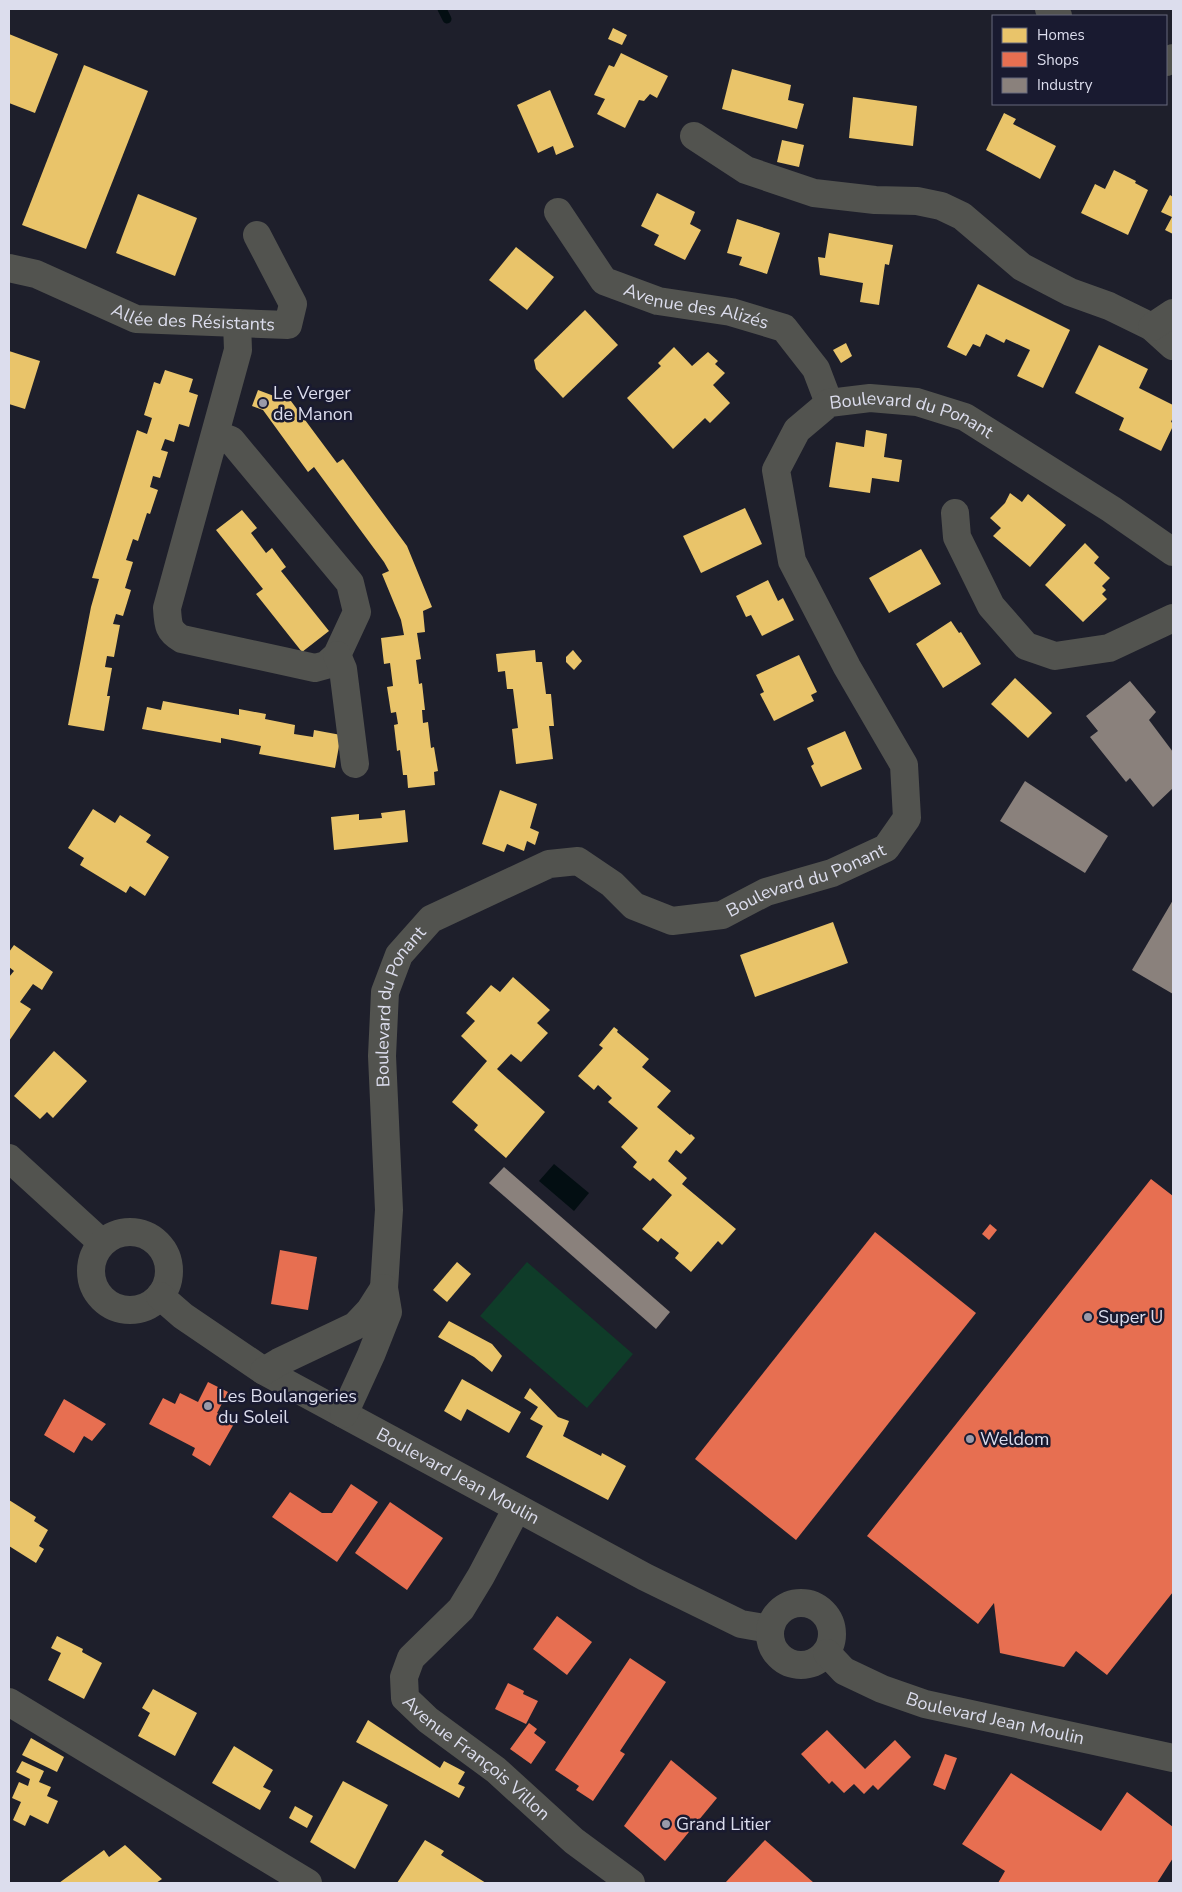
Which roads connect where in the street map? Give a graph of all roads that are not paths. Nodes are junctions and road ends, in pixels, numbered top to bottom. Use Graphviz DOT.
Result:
graph roads {
  1 [pos="694,136"];
  2 [pos="558,212"];
  3 [pos="257,235"];
  4 [pos="9,268"];
  5 [pos="1162,320"];
  6 [pos="237,323"];
  7 [pos="1173,346"];
  8 [pos="829,403"];
  9 [pos="215,434"];
  10 [pos="955,513"];
  11 [pos="1173,552"];
  12 [pos="1173,618"];
  13 [pos="337,655"];
  14 [pos="356,764"];
  15 [pos="9,1158"];
  16 [pos="102,1243"];
  17 [pos="384,1288"];
  18 [pos="160,1296"];
  19 [pos="335,1336"];
  20 [pos="371,1355"];
  21 [pos="264,1371"];
  22 [pos="344,1414"];
  23 [pos="517,1508"];
  24 [pos="770,1629"];
  25 [pos="827,1653"];
  26 [pos="9,1702"];
  27 [pos="1173,1758"];
  28 [pos="308,1883"];
  29 [pos="630,1883"];
  1 -- 5 [label="street"];
  2 -- 8 [label="street, Avenue des Alizés"];
  3 -- 6 [label="street, Allée des Résistants"];
  4 -- 6 [label="street, Allée des Résistants"];
  5 -- 7 [label="street"];
  6 -- 9 [label="street"];
  8 -- 11 [label="street, Boulevard du Ponant"];
  8 -- 17 [label="street, Boulevard du Ponant"];
  9 -- 13 [label="street"];
  9 -- 13 [label="street"];
  10 -- 12 [label="street"];
  13 -- 14 [label="street"];
  15 -- 16 [label="street"];
  16 -- 18 [label="street"];
  16 -- 18 [label="street"];
  17 -- 19 [label="street, Boulevard du Ponant"];
  17 -- 20 [label="street, Boulevard du Ponant"];
  18 -- 21 [label="street, Boulevard Jean Moulin"];
  19 -- 20 [label="street"];
  19 -- 21 [label="street, Boulevard du Ponant"];
  20 -- 22 [label="street, Boulevard du Ponant"];
  21 -- 22 [label="street, Boulevard Jean Moulin"];
  22 -- 23 [label="street, Boulevard Jean Moulin"];
  23 -- 24 [label="street, Boulevard Jean Moulin"];
  23 -- 29 [label="street, Avenue François Villon"];
  24 -- 25 [label="street"];
  24 -- 25 [label="street"];
  25 -- 27 [label="street, Boulevard Jean Moulin"];
  26 -- 28 [label="street"];
}
